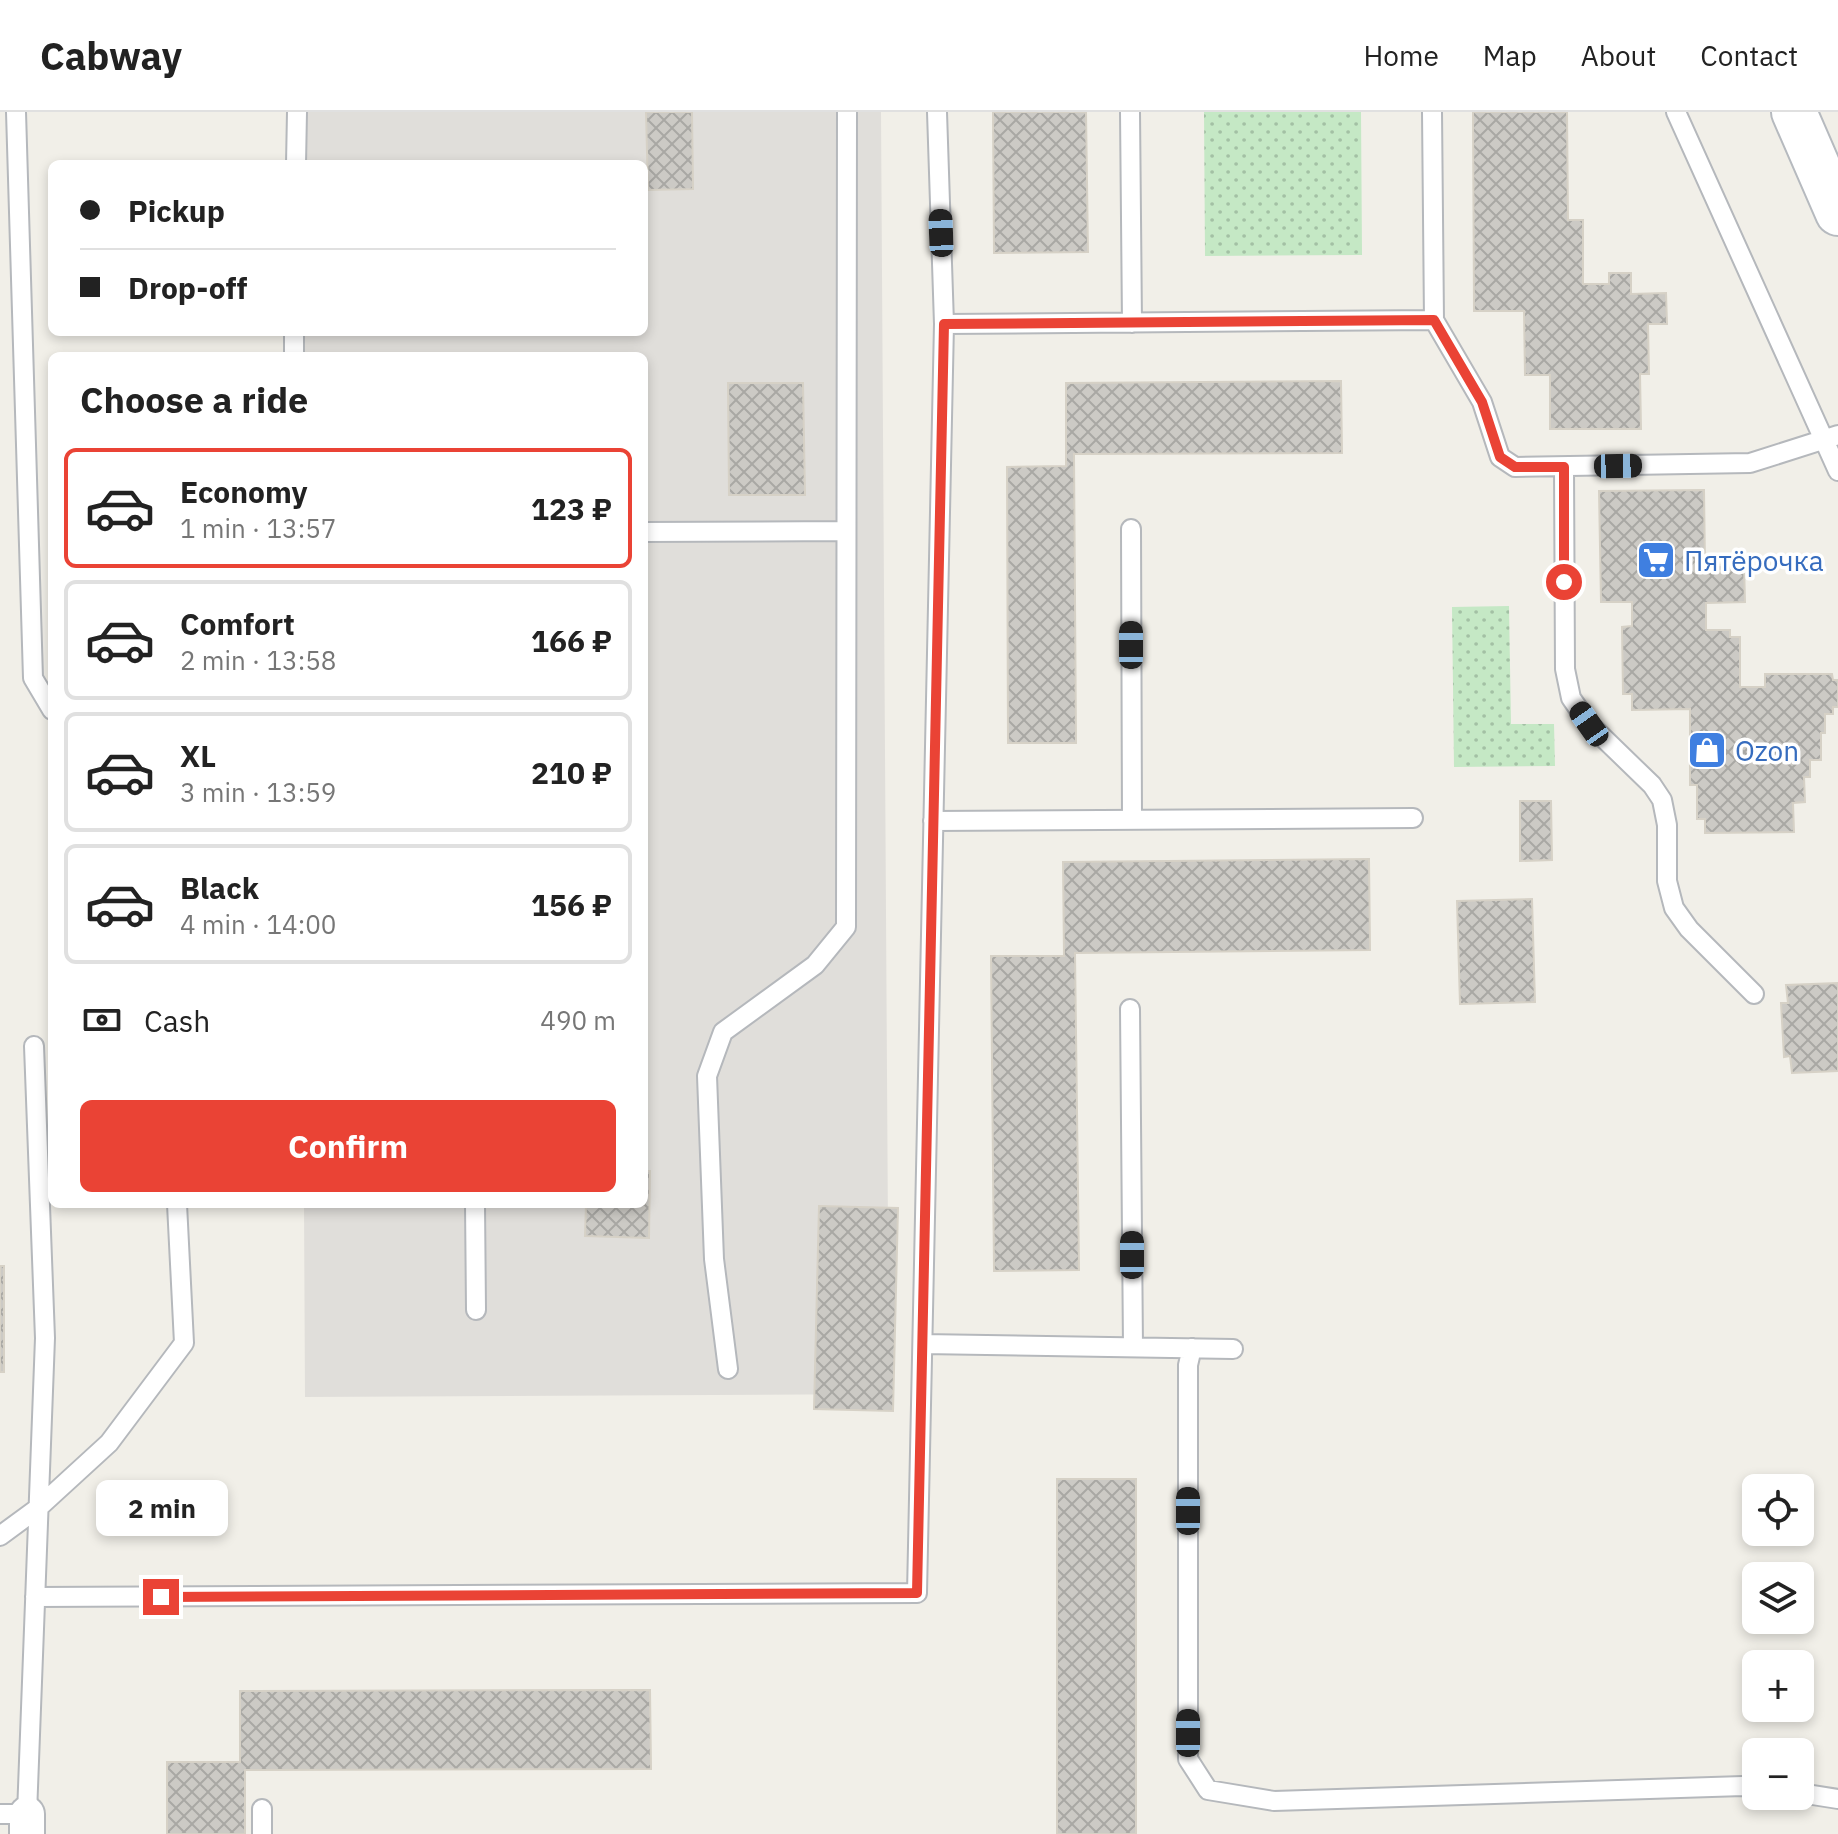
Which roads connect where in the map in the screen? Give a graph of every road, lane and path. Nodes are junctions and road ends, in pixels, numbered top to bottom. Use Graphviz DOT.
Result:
graph roads {
  1 [pos="16,112"];
  2 [pos="297,112"];
  3 [pos="847,112"];
  4 [pos="937,112"];
  5 [pos="1130,112"];
  6 [pos="1432,112"];
  7 [pos="1676,112"];
  8 [pos="1794,112"];
  9 [pos="296,160"];
  10 [pos="1838,213"];
  11 [pos="1434,320"];
  12 [pos="1132,323"];
  13 [pos="944,324"];
  14 [pos="1831,437"];
  15 [pos="1564,467"];
  16 [pos="1838,471"];
  17 [pos="1131,529"];
  18 [pos="846,531"];
  19 [pos="648,532"];
  20 [pos="48,703"];
  21 [pos="1413,818"];
  22 [pos="1132,819"];
  23 [pos="933,821"];
  24 [pos="1754,994"];
  25 [pos="1130,1009"];
  26 [pos="34,1046"];
  27 [pos="177,1208"];
  28 [pos="475,1208"];
  29 [pos="476,1310"];
  30 [pos="923,1344"];
  31 [pos="1133,1347"];
  32 [pos="1192,1348"];
  33 [pos="1233,1349"];
  34 [pos="728,1369"];
  35 [pos="38,1508"];
  36 [pos="0,1536"];
  37 [pos="35,1597"];
  38 [pos="1742,1786"];
  39 [pos="1814,1795"];
  40 [pos="1838,1799"];
  41 [pos="262,1809"];
  42 [pos="18,1821"];
  43 [pos="262,1834"];
  1 -- 20 [label="lane"];
  2 -- 9 [label="lane"];
  3 -- 18 [label="lane"];
  4 -- 13 [label="lane"];
  5 -- 12 [label="lane"];
  6 -- 11 [label="lane"];
  7 -- 14 [label="lane"];
  8 -- 10 [label="street"];
  11 -- 12 [label="lane"];
  11 -- 15 [label="lane"];
  12 -- 13 [label="lane"];
  13 -- 23 [label="lane"];
  14 -- 15 [label="lane"];
  14 -- 16 [label="lane"];
  15 -- 24 [label="lane"];
  17 -- 22 [label="lane"];
  18 -- 19 [label="lane"];
  18 -- 34 [label="lane"];
  21 -- 22 [label="lane"];
  22 -- 23 [label="lane"];
  23 -- 30 [label="lane"];
  25 -- 31 [label="lane"];
  26 -- 35 [label="lane"];
  27 -- 35 [label="lane"];
  28 -- 29 [label="lane"];
  30 -- 31 [label="lane"];
  30 -- 37 [label="lane"];
  31 -- 32 [label="lane"];
  32 -- 33 [label="lane"];
  32 -- 38 [label="lane"];
  35 -- 36 [label="lane"];
  35 -- 37 [label="lane"];
  37 -- 42 [label="lane"];
  39 -- 40 [label="lane"];
  41 -- 43 [label="lane"];
}
